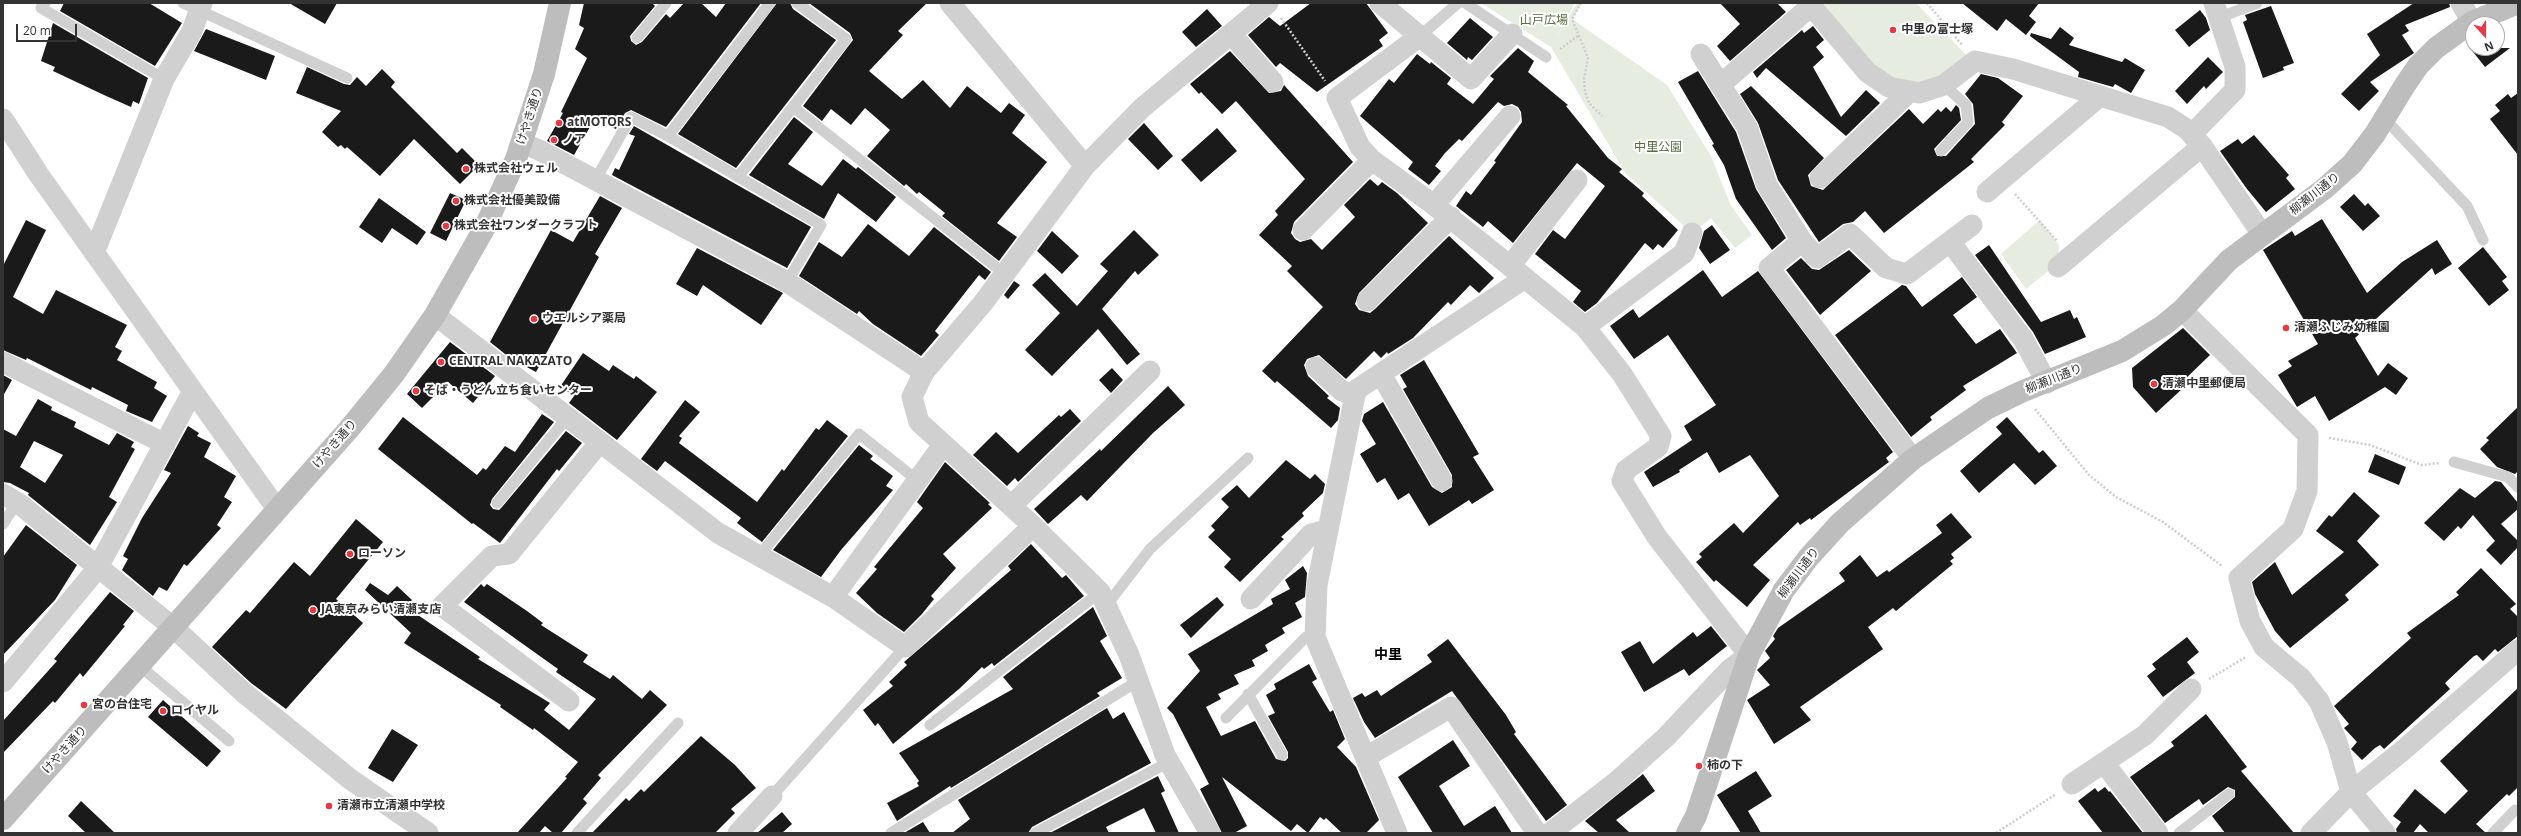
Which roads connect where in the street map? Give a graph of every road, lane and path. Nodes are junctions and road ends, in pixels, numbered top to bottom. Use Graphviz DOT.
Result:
graph roads {
  1 [pos="45,3"];
  2 [pos="560,3"];
  3 [pos="666,3"];
  4 [pos="770,3"];
  5 [pos="797,3"];
  6 [pos="950,3"];
  7 [pos="1380,3"];
  8 [pos="1458,3"];
  9 [pos="1465,3"];
  10 [pos="1581,3"];
  11 [pos="1927,3"];
  12 [pos="2257,3"];
  13 [pos="2461,3"];
  14 [pos="2518,3"];
  15 [pos="1810,4"];
  16 [pos="195,6"];
  17 [pos="1274,9"];
  18 [pos="2216,11"];
  19 [pos="2469,16"];
  20 [pos="2487,16"];
  21 [pos="2465,27"];
  22 [pos="1231,34"];
  23 [pos="1512,34"];
  24 [pos="1420,36"];
  25 [pos="1579,36"];
  26 [pos="637,38"];
  27 [pos="1701,54"];
  28 [pos="1546,57"];
  29 [pos="1975,61"];
  30 [pos="347,78"];
  31 [pos="164,79"];
  32 [pos="1273,82"];
  33 [pos="1944,84"];
  34 [pos="1720,85"];
  35 [pos="1910,91"];
  36 [pos="2100,96"];
  37 [pos="1336,98"];
  38 [pos="794,107"];
  39 [pos="1510,116"];
  40 [pos="1602,116"];
  41 [pos="3,119"];
  42 [pos="2384,119"];
  43 [pos="668,136"];
  44 [pos="2197,140"];
  45 [pos="522,143"];
  46 [pos="1941,151"];
  47 [pos="1372,160"];
  48 [pos="1085,166"];
  49 [pos="738,177"];
  50 [pos="1820,178"];
  51 [pos="596,179"];
  52 [pos="1577,180"];
  53 [pos="1995,186"];
  54 [pos="1442,211"];
  55 [pos="1972,225"];
  56 [pos="1303,230"];
  57 [pos="1692,233"];
  58 [pos="2262,234"];
  59 [pos="2483,240"];
  60 [pos="1802,242"];
  61 [pos="1951,243"];
  62 [pos="94,253"];
  63 [pos="2064,262"];
  64 [pos="1518,272"];
  65 [pos="1005,274"];
  66 [pos="787,282"];
  67 [pos="1367,301"];
  68 [pos="2182,310"];
  69 [pos="436,315"];
  70 [pos="1585,327"];
  71 [pos="3,362"];
  72 [pos="1316,367"];
  73 [pos="1150,371"];
  74 [pos="924,372"];
  75 [pos="1381,374"];
  76 [pos="2047,383"];
  77 [pos="193,391"];
  78 [pos="2021,392"];
  79 [pos="1355,396"];
  80 [pos="567,418"];
  81 [pos="2308,435"];
  82 [pos="599,443"];
  83 [pos="165,444"];
  84 [pos="943,445"];
  85 [pos="1248,458"];
  86 [pos="1913,459"];
  87 [pos="2454,462"];
  88 [pos="917,480"];
  89 [pos="1442,481"];
  90 [pos="2518,487"];
  91 [pos="10,498"];
  92 [pos="497,503"];
  93 [pos="1011,506"];
  94 [pos="277,510"];
  95 [pos="3,524"];
  96 [pos="1033,526"];
  97 [pos="1327,530"];
  98 [pos="759,556"];
  99 [pos="97,569"];
  100 [pos="2239,578"];
  101 [pos="833,597"];
  102 [pos="1103,599"];
  103 [pos="1251,599"];
  104 [pos="174,628"];
  105 [pos="1315,637"];
  106 [pos="2264,646"];
  107 [pos="905,648"];
  108 [pos="2518,650"];
  109 [pos="1749,655"];
  110 [pos="140,666"];
  111 [pos="1138,681"];
  112 [pos="3,682"];
  113 [pos="2191,689"];
  114 [pos="1248,694"];
  115 [pos="569,701"];
  116 [pos="1226,718"];
  117 [pos="678,723"];
  118 [pos="930,725"];
  119 [pos="228,740"];
  120 [pos="1282,755"];
  121 [pos="1366,756"];
  122 [pos="1169,762"];
  123 [pos="2104,763"];
  124 [pos="2072,784"];
  125 [pos="2351,792"];
  126 [pos="2229,794"];
  127 [pos="772,796"];
  128 [pos="2515,810"];
  129 [pos="3,820"];
  130 [pos="428,833"];
  131 [pos="577,833"];
  132 [pos="738,833"];
  133 [pos="891,833"];
  134 [pos="1035,833"];
  135 [pos="1210,833"];
  136 [pos="1397,833"];
  137 [pos="1537,833"];
  138 [pos="1550,833"];
  139 [pos="1687,833"];
  140 [pos="1996,833"];
  141 [pos="2158,833"];
  142 [pos="2179,833"];
  143 [pos="2311,833"];
  144 [pos="2385,833"];
  145 [pos="2492,833"];
  1 -- 31 [label="lane"];
  2 -- 45 [label="street, けやき通り"];
  3 -- 26 [label="lane"];
  4 -- 43 [label="lane"];
  5 -- 38 [label="lane"];
  6 -- 48 [label="street"];
  7 -- 24 [label="street"];
  8 -- 24 [label="lane"];
  9 -- 23 [label="lane"];
  10 -- 25 [label="path"];
  11 -- 29 [label="path"];
  12 -- 18 [label="lane"];
  13 -- 19 [label="street"];
  14 -- 20 [label="street, 柳瀬川通り"];
  15 -- 34 [label="street"];
  15 -- 35 [label="street"];
  16 -- 30 [label="lane"];
  16 -- 31 [label="street"];
  17 -- 22 [label="street"];
  17 -- 37 [label="path"];
  18 -- 44 [label="street"];
  21 -- 42 [label="street, 柳瀬川通り"];
  22 -- 32 [label="street"];
  22 -- 48 [label="street"];
  23 -- 24 [label="street"];
  23 -- 28 [label="lane"];
  24 -- 37 [label="street"];
  25 -- 28 [label="path"];
  25 -- 40 [label="path"];
  27 -- 34 [label="street"];
  29 -- 33 [label="street"];
  29 -- 36 [label="street"];
  31 -- 62 [label="street"];
  33 -- 35 [label="street"];
  33 -- 46 [label="lane"];
  34 -- 60 [label="street"];
  35 -- 50 [label="street"];
  36 -- 44 [label="street"];
  36 -- 53 [label="street"];
  37 -- 47 [label="street"];
  38 -- 49 [label="lane"];
  38 -- 65 [label="lane"];
  39 -- 54 [label="street"];
  41 -- 62 [label="street"];
  42 -- 58 [label="street, 柳瀬川通り"];
  42 -- 59 [label="lane"];
  43 -- 49 [label="lane"];
  43 -- 51 [label="lane"];
  44 -- 58 [label="street"];
  44 -- 63 [label="street"];
  45 -- 51 [label="street"];
  45 -- 69 [label="street, けやき通り"];
  47 -- 54 [label="street"];
  47 -- 56 [label="street"];
  48 -- 65 [label="street"];
  49 -- 66 [label="lane"];
  51 -- 66 [label="street"];
  52 -- 64 [label="street"];
  53 -- 63 [label="path"];
  54 -- 64 [label="street"];
  54 -- 67 [label="street"];
  55 -- 61 [label="street"];
  57 -- 70 [label="street"];
  58 -- 68 [label="street, 柳瀬川通り"];
  60 -- 61 [label="street"];
  60 -- 86 [label="street"];
  61 -- 76 [label="street"];
  62 -- 77 [label="street"];
  64 -- 70 [label="street"];
  64 -- 75 [label="street"];
  65 -- 74 [label="street"];
  66 -- 74 [label="street"];
  68 -- 76 [label="street, 柳瀬川通り"];
  68 -- 81 [label="street"];
  69 -- 80 [label="street"];
  69 -- 94 [label="street, けやき通り"];
  70 -- 109 [label="street"];
  71 -- 83 [label="street"];
  72 -- 79 [label="street"];
  73 -- 93 [label="street"];
  74 -- 84 [label="street"];
  75 -- 79 [label="street"];
  75 -- 89 [label="street"];
  76 -- 78 [label="street, 柳瀬川通り"];
  77 -- 83 [label="street"];
  77 -- 94 [label="street"];
  78 -- 86 [label="street, 柳瀬川通り"];
  78 -- 100 [label="path"];
  79 -- 97 [label="street"];
  80 -- 82 [label="street"];
  80 -- 92 [label="lane"];
  81 -- 87 [label="path"];
  81 -- 100 [label="street"];
  82 -- 98 [label="street"];
  82 -- 115 [label="street"];
  83 -- 99 [label="street"];
  84 -- 88 [label="street"];
  84 -- 93 [label="street"];
  85 -- 102 [label="lane"];
  86 -- 109 [label="street, 柳瀬川通り"];
  87 -- 90 [label="lane"];
  88 -- 98 [label="lane"];
  88 -- 101 [label="street"];
  91 -- 95 [label="lane"];
  91 -- 99 [label="street"];
  93 -- 96 [label="street"];
  94 -- 104 [label="street, けやき通り"];
  96 -- 102 [label="street"];
  96 -- 107 [label="street"];
  97 -- 103 [label="street"];
  97 -- 105 [label="street"];
  98 -- 101 [label="street"];
  99 -- 104 [label="street"];
  99 -- 112 [label="street"];
  100 -- 106 [label="street"];
  101 -- 107 [label="street"];
  102 -- 111 [label="street"];
  102 -- 118 [label="lane"];
  104 -- 110 [label="street, けやき通り"];
  104 -- 130 [label="street"];
  105 -- 114 [label="lane"];
  105 -- 121 [label="street"];
  106 -- 113 [label="path"];
  106 -- 125 [label="street"];
  107 -- 127 [label="lane"];
  108 -- 125 [label="street"];
  109 -- 138 [label="street"];
  109 -- 139 [label="street, 柳瀬川通り"];
  110 -- 119 [label="lane"];
  110 -- 129 [label="street, けやき通り"];
  111 -- 122 [label="street"];
  111 -- 133 [label="lane"];
  113 -- 123 [label="street"];
  114 -- 116 [label="lane"];
  114 -- 120 [label="lane"];
  117 -- 131 [label="lane"];
  121 -- 136 [label="street"];
  121 -- 137 [label="street"];
  122 -- 134 [label="lane"];
  122 -- 135 [label="street"];
  123 -- 124 [label="street"];
  123 -- 141 [label="street"];
  124 -- 140 [label="path"];
  125 -- 143 [label="street"];
  125 -- 144 [label="street"];
  126 -- 142 [label="lane"];
  127 -- 132 [label="street"];
  128 -- 145 [label="lane"];
}
